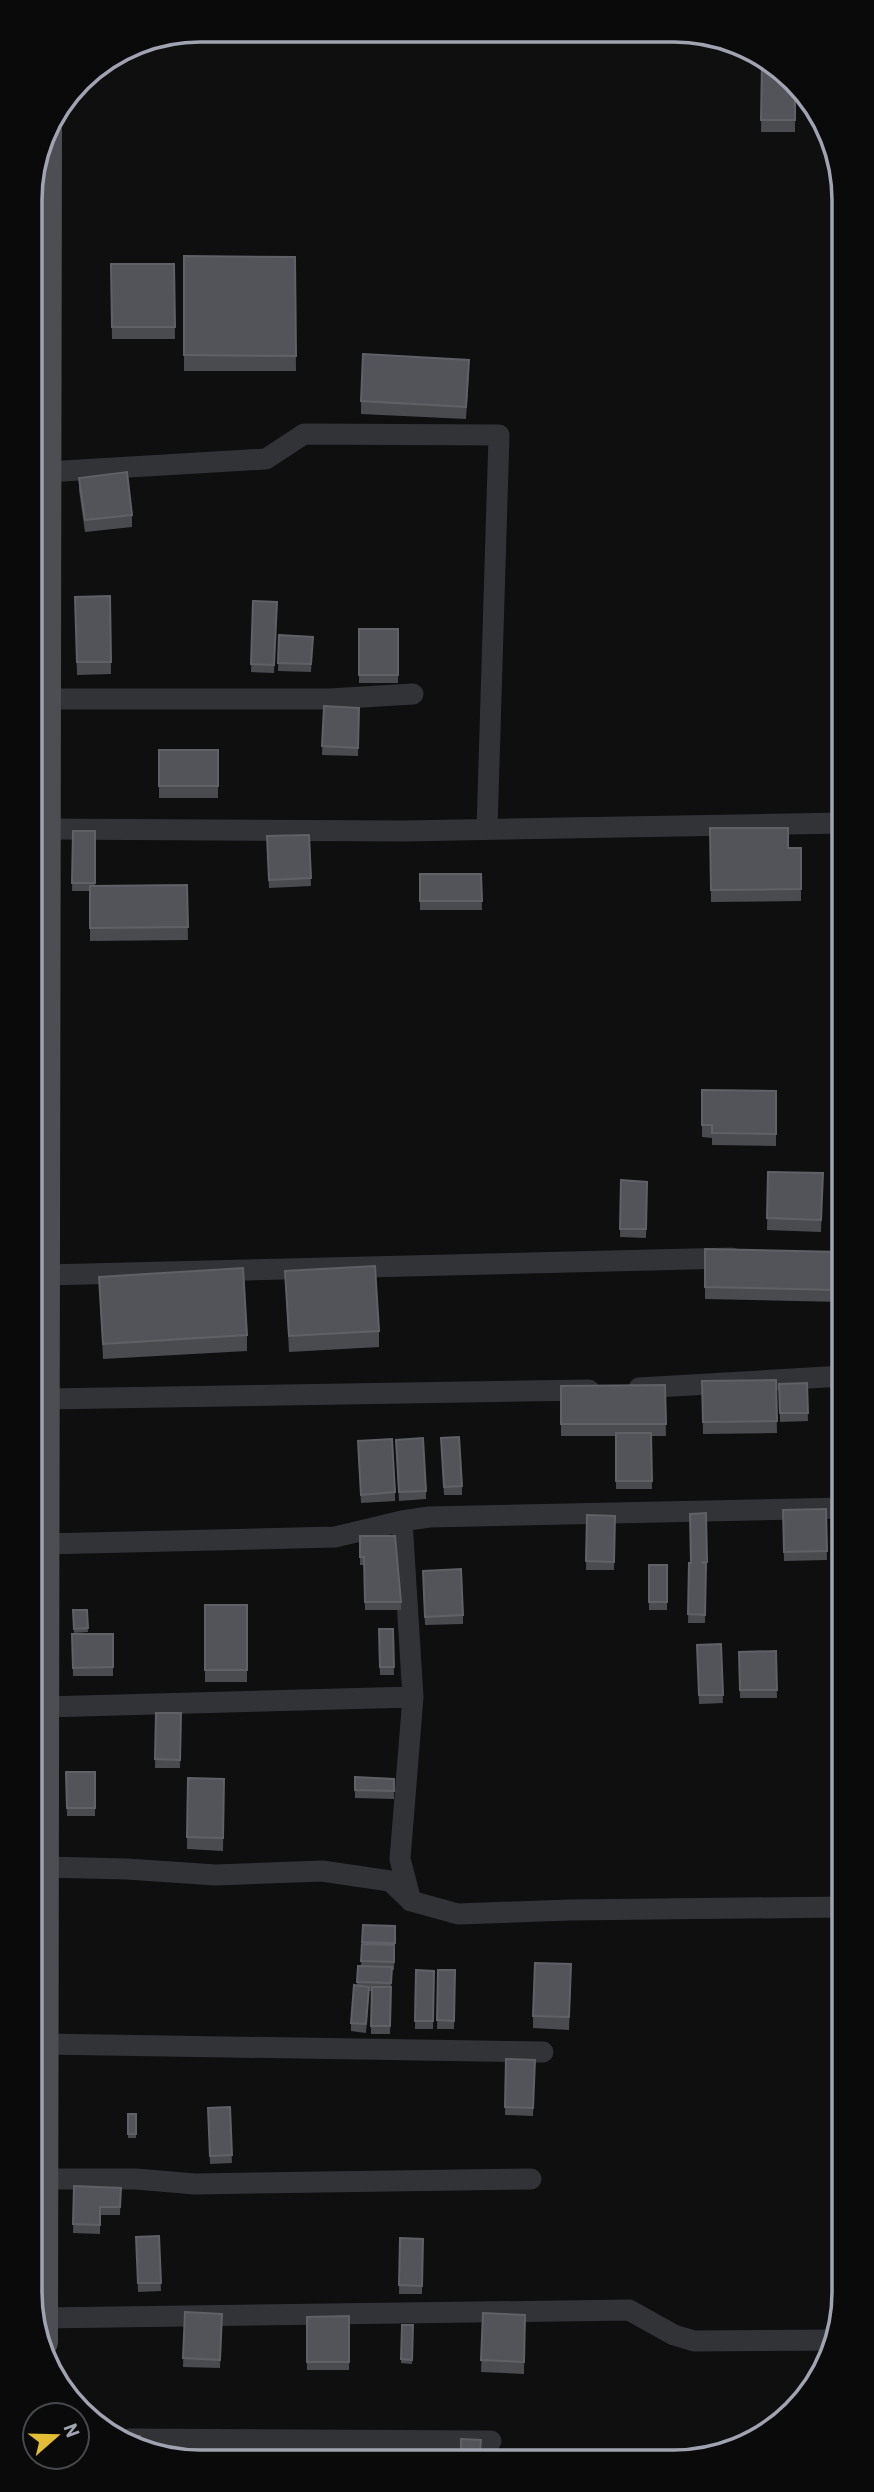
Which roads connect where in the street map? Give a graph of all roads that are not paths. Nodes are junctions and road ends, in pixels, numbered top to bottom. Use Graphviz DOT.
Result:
graph roads {
  1 [pos="46,164"];
  2 [pos="46,472"];
  3 [pos="413,694"];
  4 [pos="46,699"];
  5 [pos="832,823"];
  6 [pos="46,828"];
  7 [pos="486,830"];
  8 [pos="759,1258"];
  9 [pos="45,1275"];
  10 [pos="832,1377"];
  11 [pos="45,1399"];
  12 [pos="832,1508"];
  13 [pos="402,1521"];
  14 [pos="44,1544"];
  15 [pos="414,1697"];
  16 [pos="44,1707"];
  17 [pos="44,1867"];
  18 [pos="411,1901"];
  19 [pos="832,1907"];
  20 [pos="44,2045"];
  21 [pos="543,2052"];
  22 [pos="43,2179"];
  23 [pos="531,2179"];
  24 [pos="42,2303"];
  25 [pos="46,2330"];
  26 [pos="824,2340"];
  27 [pos="143,2439"];
  28 [pos="492,2441"];
  1 -- 2 [label="main road"];
  2 -- 4 [label="main road"];
  2 -- 7 [label="street"];
  3 -- 4 [label="street"];
  4 -- 6 [label="main road"];
  5 -- 7 [label="street"];
  6 -- 7 [label="street"];
  6 -- 9 [label="main road"];
  8 -- 9 [label="street"];
  9 -- 11 [label="main road"];
  10 -- 11 [label="street"];
  11 -- 14 [label="main road"];
  12 -- 13 [label="street"];
  13 -- 14 [label="street"];
  13 -- 15 [label="street"];
  14 -- 16 [label="main road"];
  15 -- 16 [label="street"];
  15 -- 18 [label="street"];
  16 -- 17 [label="main road"];
  17 -- 18 [label="street"];
  17 -- 20 [label="main road"];
  18 -- 19 [label="street"];
  20 -- 21 [label="street"];
  20 -- 22 [label="main road"];
  22 -- 23 [label="street"];
  22 -- 24 [label="main road"];
  25 -- 26 [label="street"];
  27 -- 28 [label="street"];
}
